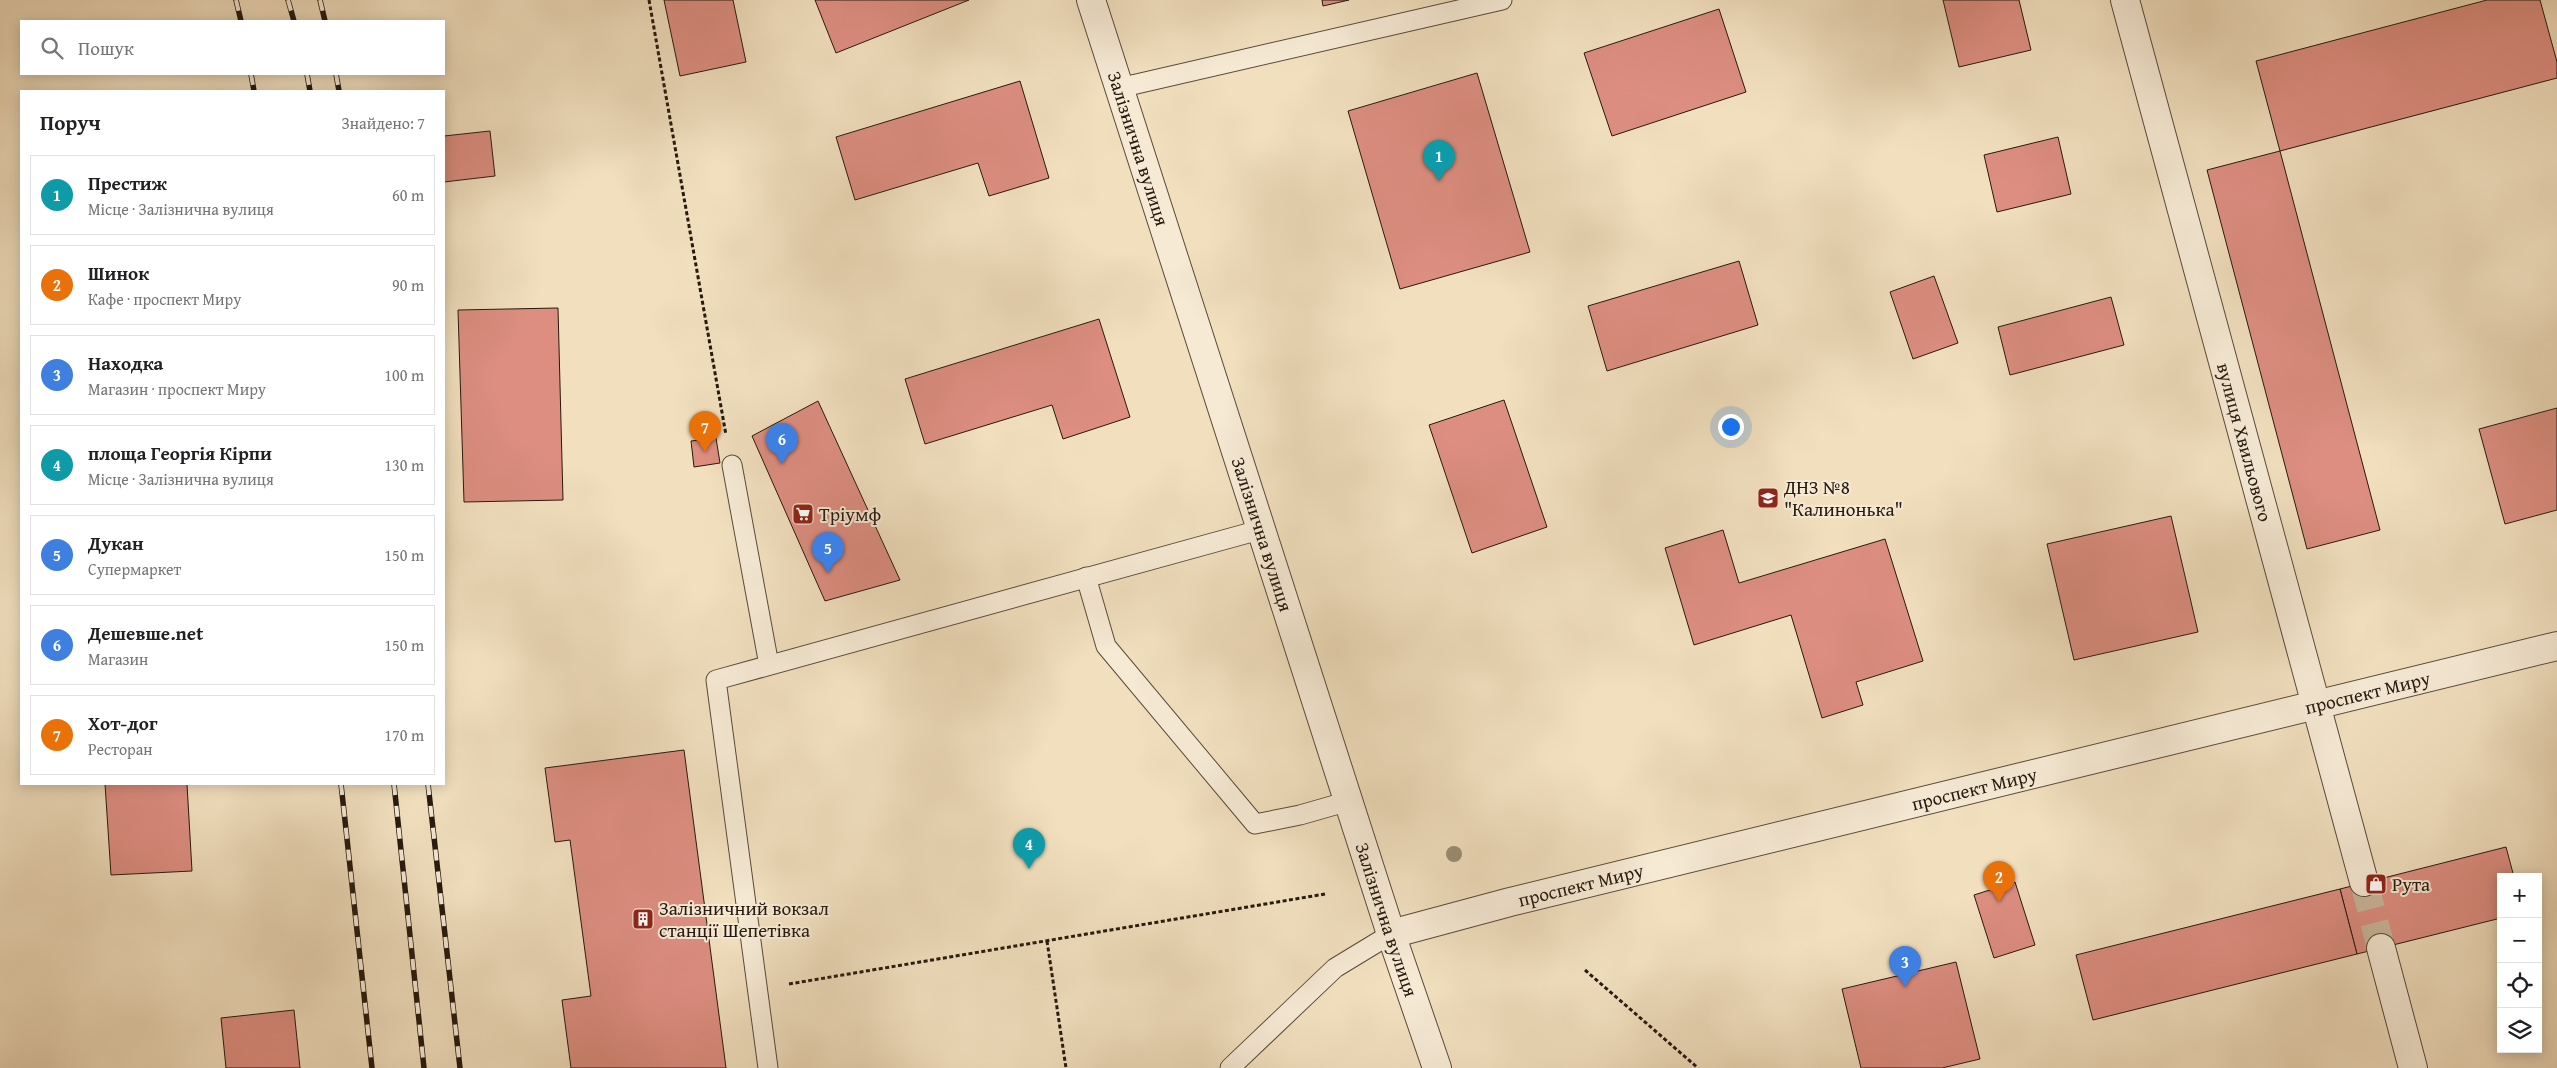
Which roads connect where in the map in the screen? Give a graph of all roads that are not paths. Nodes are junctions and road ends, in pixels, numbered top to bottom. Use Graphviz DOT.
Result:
graph roads {
  1 [pos="1091,0"];
  2 [pos="1502,0"];
  3 [pos="2125,0"];
  4 [pos="1120,88"];
  5 [pos="732,465"];
  6 [pos="1263,529"];
  7 [pos="1086,577"];
  8 [pos="2557,646"];
  9 [pos="769,665"];
  10 [pos="2316,705"];
  11 [pos="1348,801"];
  12 [pos="2364,882"];
  13 [pos="1391,934"];
  14 [pos="2381,948"];
  15 [pos="768,1068"];
  16 [pos="1230,1068"];
  17 [pos="1437,1068"];
  18 [pos="2413,1068"];
  1 -- 4 [label="street, Залізнична вулиця"];
  2 -- 4 [label="lane"];
  3 -- 10 [label="street, вулиця Хвильового"];
  4 -- 6 [label="street, Залізнична вулиця"];
  5 -- 9 [label="lane"];
  6 -- 7 [label="lane"];
  6 -- 11 [label="street, Залізнична вулиця"];
  7 -- 9 [label="lane"];
  7 -- 11 [label="lane"];
  8 -- 10 [label="street, проспект Миру"];
  9 -- 15 [label="lane"];
  10 -- 12 [label="street, вулиця Хвильового"];
  10 -- 13 [label="street, проспект Миру"];
  11 -- 13 [label="street, Залізнична вулиця"];
  13 -- 16 [label="lane"];
  13 -- 17 [label="street, Залізнична вулиця"];
  14 -- 18 [label="street"];
}
